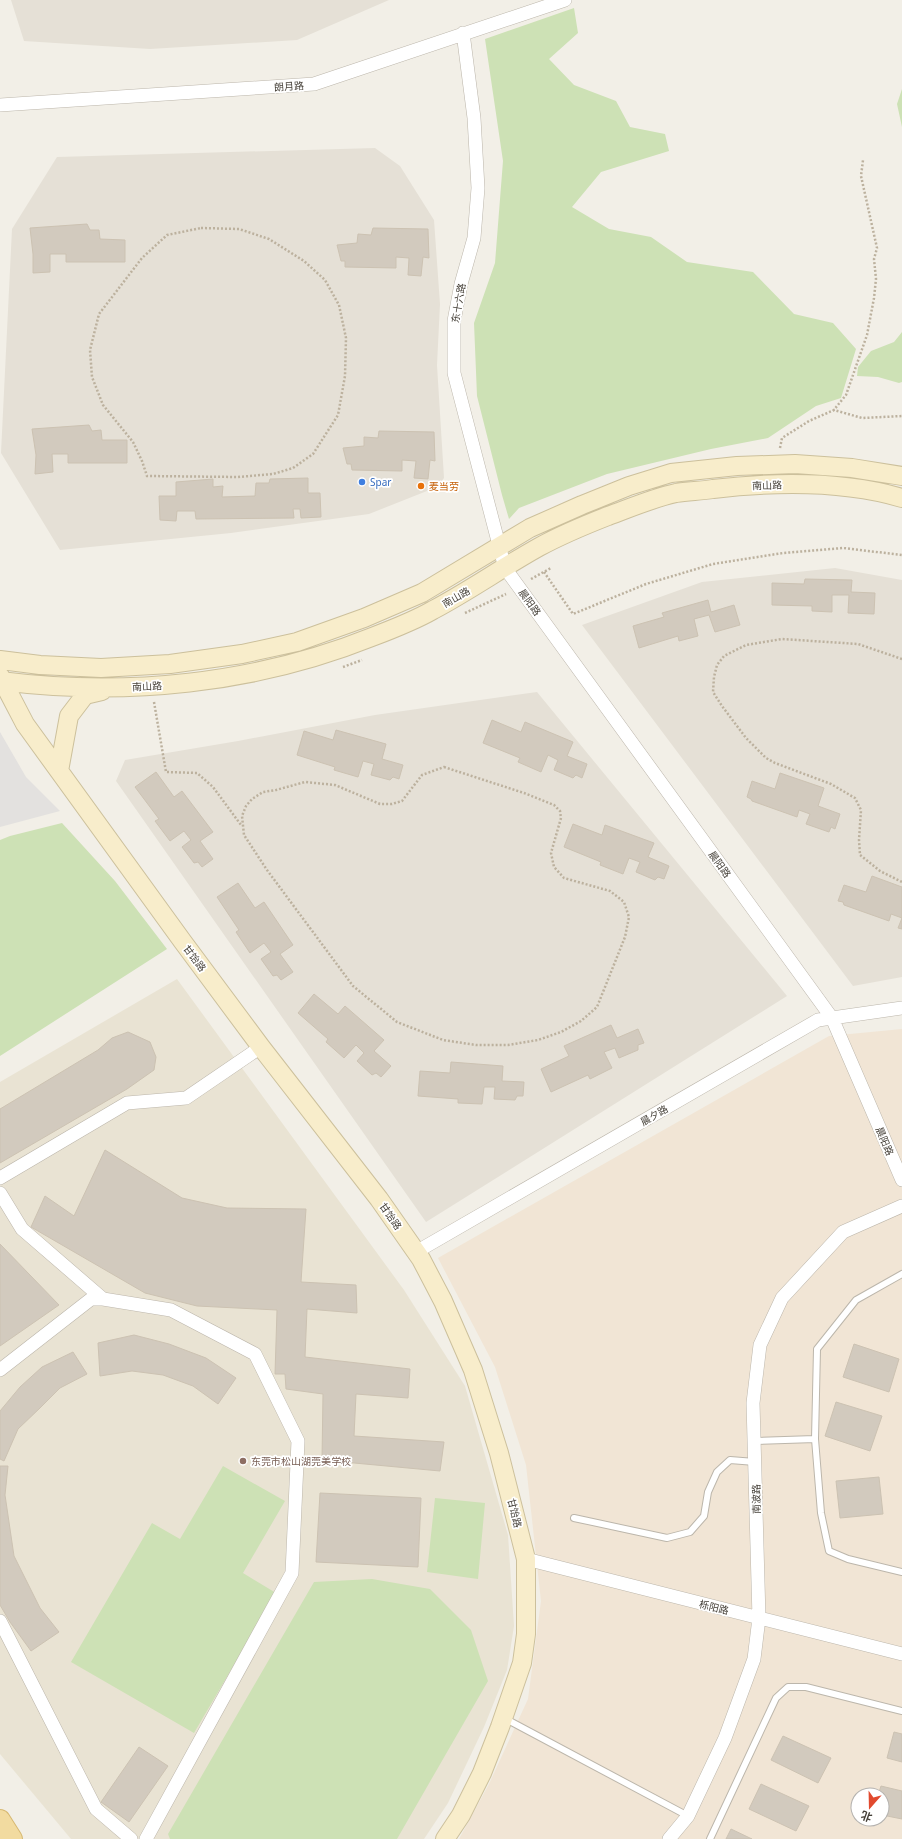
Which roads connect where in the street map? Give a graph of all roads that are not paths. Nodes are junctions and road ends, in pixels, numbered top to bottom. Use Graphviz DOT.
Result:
graph roads {
  1 [pos="566,0"];
  2 [pos="463,33"];
  3 [pos="0,105"];
  4 [pos="902,476"];
  5 [pos="902,498"];
  6 [pos="500,546"];
  7 [pos="505,568"];
  8 [pos="0,660"];
  9 [pos="1,679"];
  10 [pos="111,688"];
  11 [pos="58,771"];
  12 [pos="902,1008"];
  13 [pos="832,1018"];
  14 [pos="261,1047"];
  15 [pos="0,1178"];
  16 [pos="902,1180"];
  17 [pos="0,1193"];
  18 [pos="902,1206"];
  19 [pos="416,1252"];
  20 [pos="902,1274"];
  21 [pos="103,1299"];
  22 [pos="0,1370"];
  23 [pos="815,1439"];
  24 [pos="754,1440"];
  25 [pos="755,1462"];
  26 [pos="574,1518"];
  27 [pos="526,1559"];
  28 [pos="902,1572"];
  29 [pos="759,1618"];
  30 [pos="0,1621"];
  31 [pos="902,1654"];
  32 [pos="902,1711"];
  33 [pos="504,1718"];
  34 [pos="688,1816"];
  35 [pos="0,1820"];
  36 [pos="12,1839"];
  37 [pos="132,1839"];
  38 [pos="146,1839"];
  39 [pos="446,1839"];
  40 [pos="669,1839"];
  41 [pos="710,1839"];
  1 -- 2 [label="street, 朗月路"];
  2 -- 3 [label="street, 朗月路"];
  2 -- 6 [label="street, 东十六路"];
  4 -- 6 [label="main road, 南山路"];
  5 -- 7 [label="main road, 南山路"];
  6 -- 7 [label="street, 东十六路"];
  6 -- 8 [label="main road, 南山路"];
  7 -- 10 [label="main road, 南山路"];
  7 -- 13 [label="street, 晨阳路"];
  9 -- 10 [label="main road, 南山路"];
  9 -- 11 [label="main road, 甘饴路"];
  10 -- 11 [label="main road"];
  11 -- 14 [label="main road, 甘饴路"];
  12 -- 13 [label="street, 晨夕路"];
  13 -- 16 [label="street, 晨阳路"];
  13 -- 19 [label="street, 晨夕路"];
  14 -- 15 [label="street"];
  14 -- 19 [label="main road, 甘饴路"];
  17 -- 21 [label="street"];
  18 -- 24 [label="street, 南波路"];
  19 -- 27 [label="main road, 甘饴路"];
  20 -- 23 [label="lane"];
  21 -- 22 [label="street"];
  21 -- 38 [label="street"];
  23 -- 24 [label="lane"];
  23 -- 28 [label="lane"];
  24 -- 25 [label="street, 南波路"];
  25 -- 26 [label="lane"];
  25 -- 29 [label="street, 南波路"];
  27 -- 29 [label="street, 栎阳路"];
  27 -- 33 [label="main road, 甘饴路"];
  29 -- 31 [label="street, 栎阳路"];
  29 -- 34 [label="street, 南波路"];
  30 -- 37 [label="street"];
  32 -- 41 [label="lane"];
  33 -- 34 [label="lane"];
  33 -- 39 [label="main road, 甘饴路"];
  34 -- 40 [label="street, 南波路"];
  35 -- 36 [label="main road"];
}
